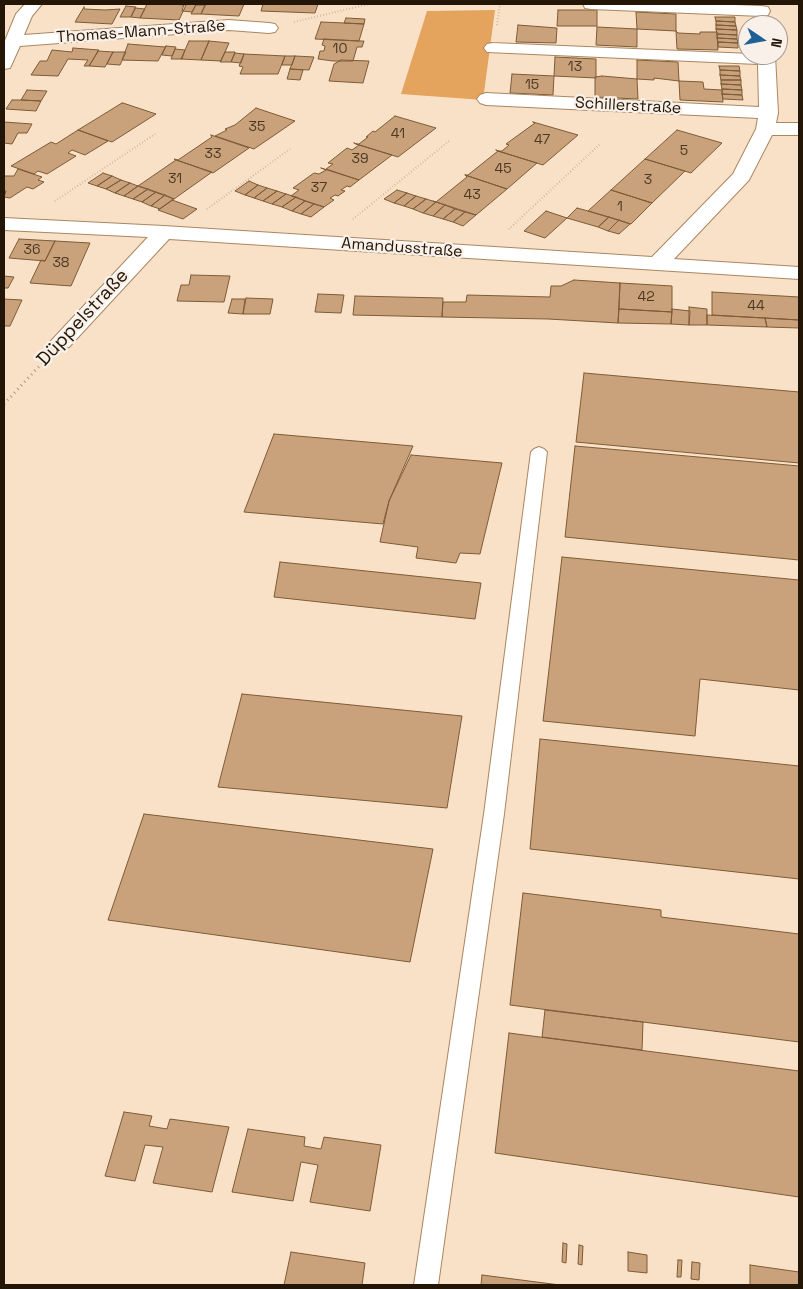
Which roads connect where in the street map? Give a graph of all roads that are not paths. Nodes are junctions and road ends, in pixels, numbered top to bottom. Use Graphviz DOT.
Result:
graph roads {
  1 [pos="34,4"];
  2 [pos="591,4"];
  3 [pos="762,13"];
  4 [pos="269,28"];
  5 [pos="14,40"];
  6 [pos="494,48"];
  7 [pos="738,56"];
  8 [pos="4,64"];
  9 [pos="766,65"];
  10 [pos="486,99"];
  11 [pos="767,121"];
  12 [pos="799,129"];
  13 [pos="12,225"];
  14 [pos="169,233"];
  15 [pos="656,265"];
  16 [pos="799,273"];
  17 [pos="61,342"];
  18 [pos="539,452"];
  19 [pos="426,1285"];
  1 -- 5 [label="street"];
  2 -- 3 [label="street"];
  4 -- 5 [label="street, Thomas-Mann-Straße"];
  5 -- 8 [label="street"];
  6 -- 7 [label="street"];
  9 -- 11 [label="street"];
  10 -- 11 [label="street, Schillerstraße"];
  11 -- 12 [label="street, Schillerstraße"];
  11 -- 15 [label="street"];
  13 -- 14 [label="street, Amandusstraße"];
  14 -- 15 [label="street, Amandusstraße"];
  14 -- 17 [label="street, Düppelstraße"];
  15 -- 16 [label="street, Amandusstraße"];
  18 -- 19 [label="lane"];
}
